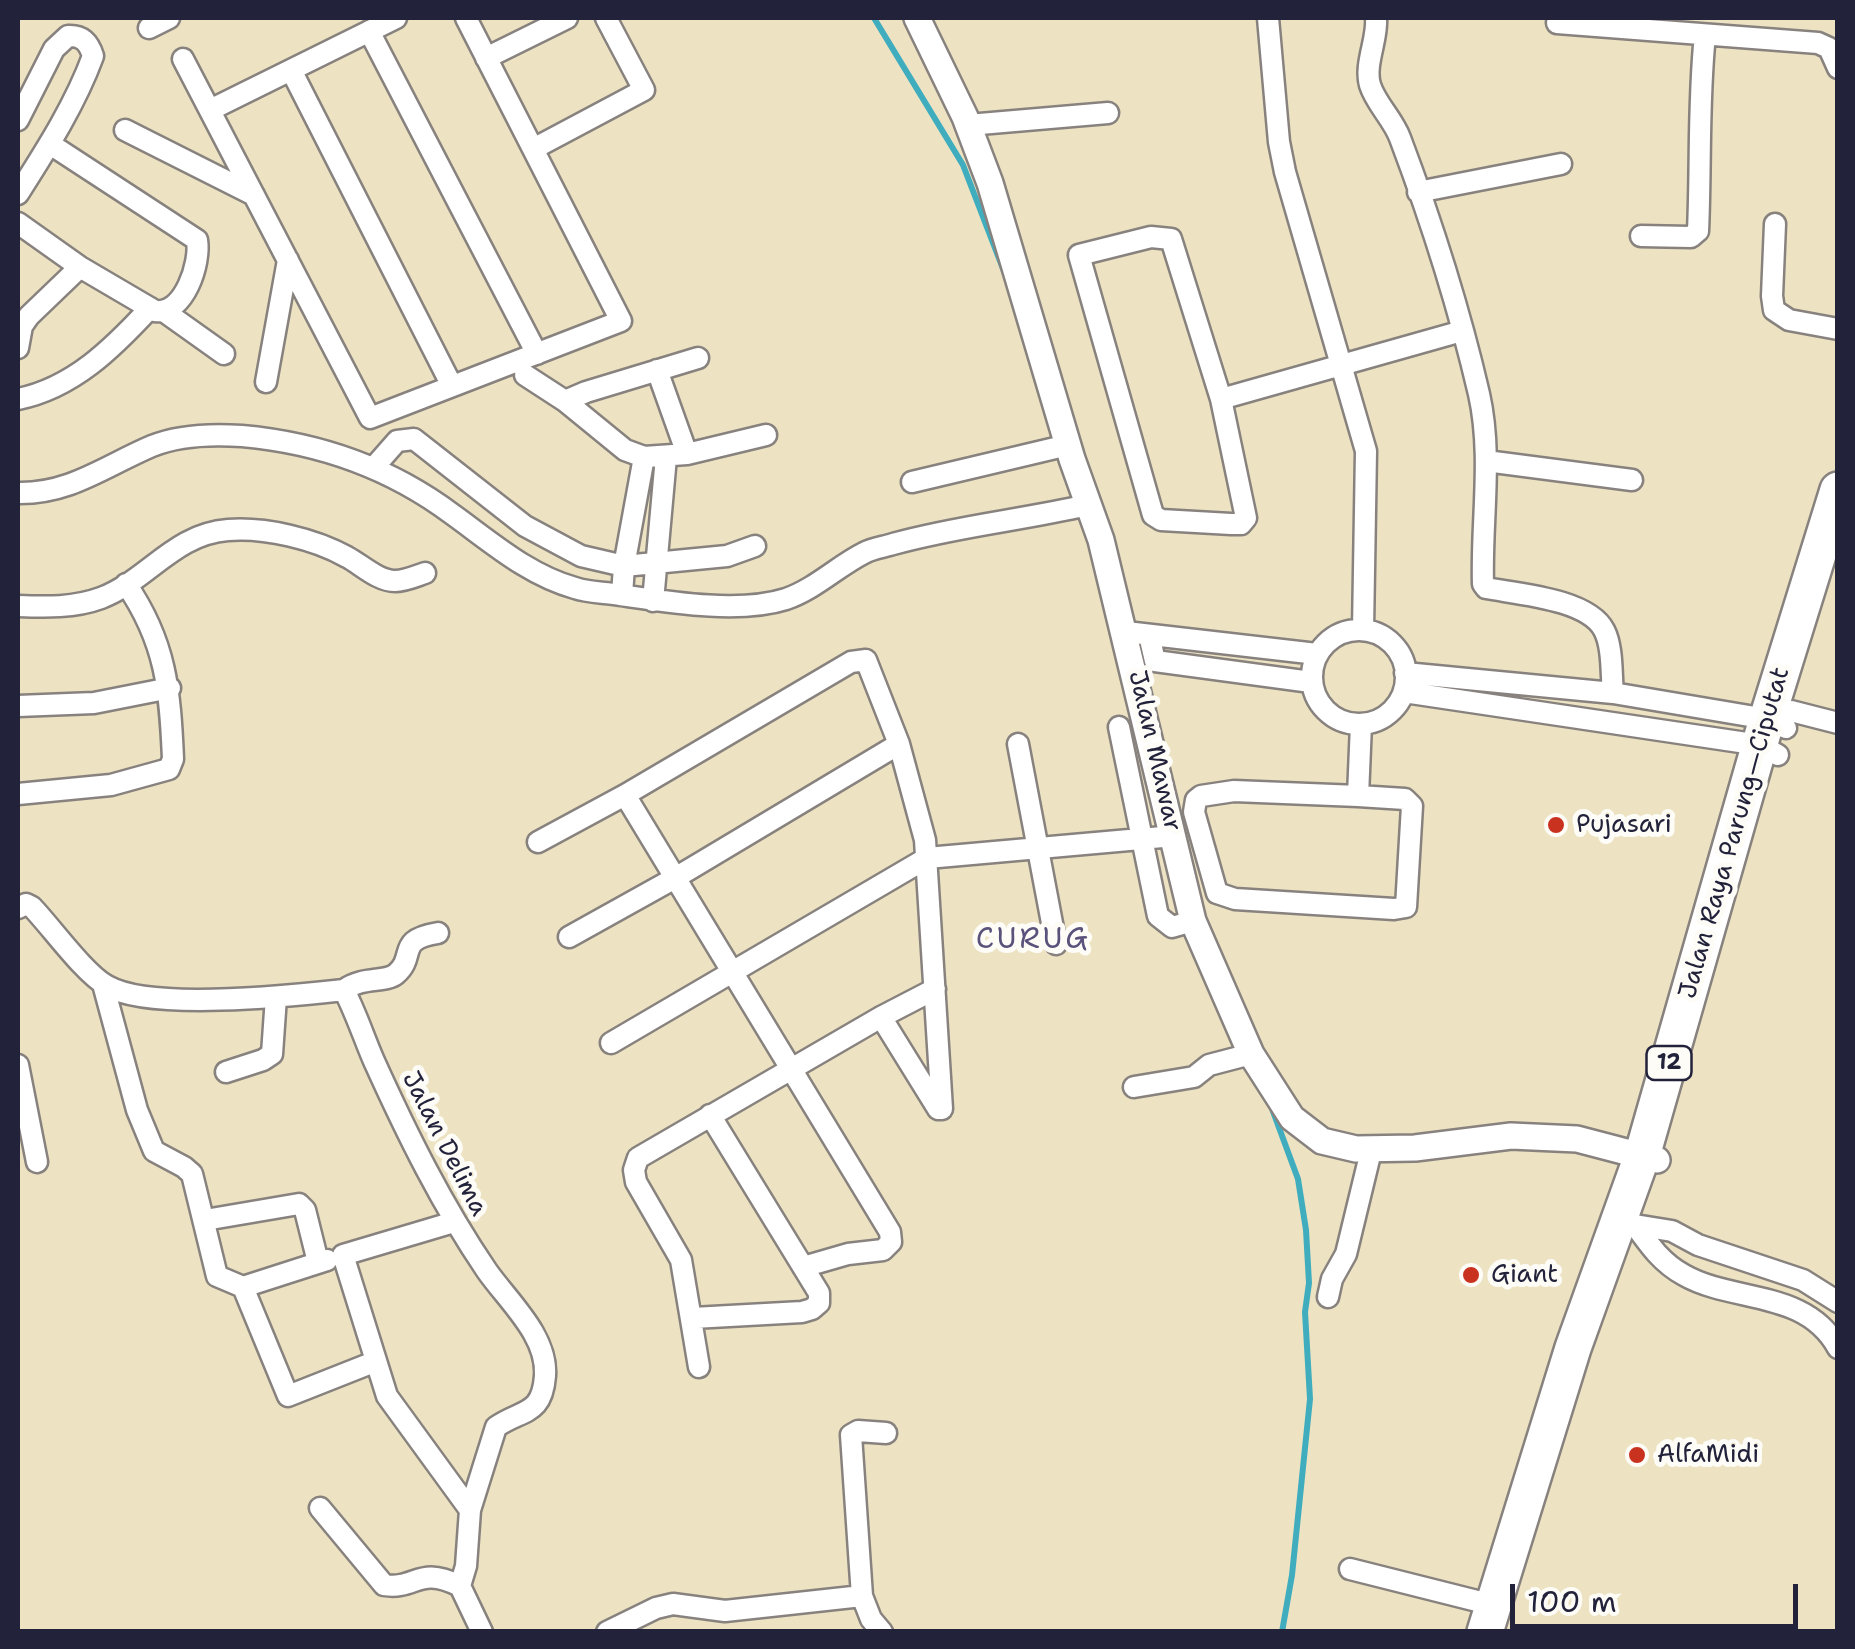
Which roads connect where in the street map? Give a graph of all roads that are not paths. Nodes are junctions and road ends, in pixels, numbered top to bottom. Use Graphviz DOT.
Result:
graph roads {
  1 [pos="170,18"];
  2 [pos="396,18"];
  3 [pos="466,18"];
  4 [pos="567,18"];
  5 [pos="606,18"];
  6 [pos="917,18"];
  7 [pos="1268,18"];
  8 [pos="1376,18"];
  9 [pos="1557,23"];
  10 [pos="148,28"];
  11 [pos="1692,28"];
  12 [pos="369,31"];
  13 [pos="486,58"];
  14 [pos="183,59"];
  15 [pos="1838,68"];
  16 [pos="290,70"];
  17 [pos="210,110"];
  18 [pos="1108,113"];
  19 [pos="18,120"];
  20 [pos="968,125"];
  21 [pos="125,130"];
  22 [pos="50,144"];
  23 [pos="533,149"];
  24 [pos="1561,164"];
  25 [pos="1418,192"];
  26 [pos="18,194"];
  27 [pos="254,196"];
  28 [pos="18,223"];
  29 [pos="1774,224"];
  30 [pos="1641,236"];
  31 [pos="288,260"];
  32 [pos="80,268"];
  33 [pos="157,310"];
  34 [pos="20,325"];
  35 [pos="1838,329"];
  36 [pos="1462,331"];
  37 [pos="18,348"];
  38 [pos="224,354"];
  39 [pos="537,354"];
  40 [pos="698,358"];
  41 [pos="1340,366"];
  42 [pos="657,370"];
  43 [pos="525,375"];
  44 [pos="266,382"];
  45 [pos="452,386"];
  46 [pos="18,399"];
  47 [pos="1221,399"];
  48 [pos="565,402"];
  49 [pos="766,435"];
  50 [pos="1068,445"];
  51 [pos="676,456"];
  52 [pos="644,457"];
  53 [pos="1486,462"];
  54 [pos="375,466"];
  55 [pos="1632,480"];
  56 [pos="912,482"];
  57 [pos="1838,490"];
  58 [pos="18,493"];
  59 [pos="1087,504"];
  60 [pos="755,546"];
  61 [pos="657,564"];
  62 [pos="624,566"];
  63 [pos="1838,568"];
  64 [pos="425,573"];
  65 [pos="126,584"];
  66 [pos="622,595"];
  67 [pos="654,601"];
  68 [pos="1815,601"];
  69 [pos="18,606"];
  70 [pos="1364,630"];
  71 [pos="1137,633"];
  72 [pos="1318,654"];
  73 [pos="1312,682"];
  74 [pos="1404,683"];
  75 [pos="170,688"];
  76 [pos="1613,693"];
  77 [pos="18,706"];
  78 [pos="1838,723"];
  79 [pos="1361,724"];
  80 [pos="1776,732"];
  81 [pos="900,744"];
  82 [pos="1018,744"];
  83 [pos="18,794"];
  84 [pos="625,796"];
  85 [pos="1358,796"];
  86 [pos="1160,838"];
  87 [pos="538,842"];
  88 [pos="1038,848"];
  89 [pos="927,858"];
  90 [pos="676,878"];
  91 [pos="18,908"];
  92 [pos="438,933"];
  93 [pos="569,936"];
  94 [pos="1056,944"];
  95 [pos="733,974"];
  96 [pos="103,984"];
  97 [pos="935,989"];
  98 [pos="344,990"];
  99 [pos="276,997"];
  100 [pos="881,1017"];
  101 [pos="611,1043"];
  102 [pos="1248,1055"];
  103 [pos="18,1065"];
  104 [pos="792,1070"];
  105 [pos="226,1072"];
  106 [pos="1134,1087"];
  107 [pos="710,1115"];
  108 [pos="1370,1151"];
  109 [pos="1649,1158"];
  110 [pos="38,1162"];
  111 [pos="205,1220"];
  112 [pos="454,1222"];
  113 [pos="1635,1225"];
  114 [pos="343,1255"];
  115 [pos="318,1262"];
  116 [pos="802,1267"];
  117 [pos="243,1287"];
  118 [pos="1328,1297"];
  119 [pos="1838,1302"];
  120 [pos="693,1318"];
  121 [pos="1838,1348"];
  122 [pos="374,1362"];
  123 [pos="699,1367"];
  124 [pos="886,1433"];
  125 [pos="320,1508"];
  126 [pos="470,1510"];
  127 [pos="1350,1569"];
  128 [pos="460,1586"];
  129 [pos="862,1596"];
  130 [pos="727,1621"];
  131 [pos="1496,1623"];
  132 [pos="476,1630"];
  133 [pos="607,1632"];
  134 [pos="882,1632"];
  1 -- 10 [label="street"];
  2 -- 12 [label="street"];
  3 -- 13 [label="street"];
  4 -- 13 [label="street"];
  5 -- 23 [label="street"];
  6 -- 20 [label="street, Jalan Mawar"];
  7 -- 41 [label="street"];
  8 -- 25 [label="street"];
  9 -- 11 [label="street"];
  11 -- 15 [label="street"];
  11 -- 30 [label="street"];
  12 -- 16 [label="street"];
  12 -- 39 [label="street"];
  13 -- 23 [label="street"];
  14 -- 17 [label="street"];
  16 -- 17 [label="street"];
  16 -- 45 [label="street"];
  17 -- 27 [label="street"];
  18 -- 20 [label="street"];
  19 -- 22 [label="street"];
  20 -- 50 [label="street, Jalan Mawar"];
  21 -- 27 [label="street"];
  22 -- 26 [label="street"];
  22 -- 33 [label="street"];
  23 -- 39 [label="street"];
  24 -- 25 [label="street"];
  25 -- 36 [label="street"];
  27 -- 31 [label="street"];
  28 -- 32 [label="street"];
  29 -- 35 [label="street"];
  31 -- 44 [label="street"];
  31 -- 45 [label="street"];
  32 -- 33 [label="street"];
  32 -- 34 [label="street"];
  33 -- 38 [label="street"];
  33 -- 46 [label="street"];
  34 -- 37 [label="street"];
  36 -- 41 [label="street"];
  36 -- 53 [label="street"];
  39 -- 45 [label="street"];
  40 -- 42 [label="street"];
  41 -- 47 [label="street"];
  41 -- 70 [label="street"];
  42 -- 48 [label="street"];
  42 -- 51 [label="street"];
  43 -- 48 [label="street"];
  47 -- 47 [label="street"];
  48 -- 52 [label="street"];
  49 -- 51 [label="street"];
  50 -- 56 [label="street"];
  50 -- 59 [label="street, Jalan Mawar"];
  51 -- 52 [label="street"];
  51 -- 61 [label="street"];
  52 -- 62 [label="street"];
  53 -- 55 [label="street"];
  53 -- 76 [label="street"];
  54 -- 58 [label="street"];
  54 -- 62 [label="street"];
  54 -- 66 [label="street"];
  57 -- 68 [label="highway, Jalan Raya Parung—Ciputat / 12"];
  59 -- 67 [label="street"];
  59 -- 71 [label="street, Jalan Mawar"];
  60 -- 61 [label="street"];
  61 -- 62 [label="street"];
  61 -- 67 [label="street"];
  62 -- 66 [label="street"];
  63 -- 68 [label="highway, Jalan Raya Parung—Ciputat / 12"];
  64 -- 65 [label="street"];
  65 -- 69 [label="street"];
  65 -- 75 [label="street"];
  66 -- 67 [label="street"];
  68 -- 80 [label="highway, Jalan Raya Parung—Ciputat / 12"];
  70 -- 72 [label="street"];
  70 -- 74 [label="street"];
  71 -- 72 [label="street"];
  71 -- 73 [label="street"];
  71 -- 86 [label="street, Jalan Mawar"];
  72 -- 73 [label="street"];
  73 -- 79 [label="street"];
  74 -- 76 [label="street"];
  74 -- 79 [label="street"];
  74 -- 80 [label="street"];
  75 -- 77 [label="street"];
  75 -- 83 [label="street"];
  76 -- 80 [label="street"];
  78 -- 80 [label="street"];
  79 -- 85 [label="street"];
  80 -- 109 [label="highway, Jalan Raya Parung—Ciputat / 12"];
  81 -- 84 [label="street"];
  81 -- 89 [label="street"];
  81 -- 90 [label="street"];
  82 -- 88 [label="street"];
  84 -- 87 [label="street"];
  84 -- 90 [label="street"];
  85 -- 85 [label="street"];
  86 -- 88 [label="street"];
  86 -- 102 [label="street, Jalan Mawar"];
  88 -- 89 [label="street"];
  88 -- 94 [label="street"];
  89 -- 95 [label="street"];
  89 -- 97 [label="street"];
  90 -- 93 [label="street"];
  90 -- 95 [label="street"];
  91 -- 96 [label="street"];
  92 -- 98 [label="street"];
  95 -- 101 [label="street"];
  95 -- 104 [label="street"];
  96 -- 99 [label="street"];
  96 -- 111 [label="street"];
  97 -- 100 [label="street"];
  97 -- 100 [label="street"];
  98 -- 99 [label="street"];
  98 -- 112 [label="street, Jalan Delima"];
  99 -- 105 [label="street"];
  100 -- 104 [label="street"];
  102 -- 106 [label="street"];
  102 -- 108 [label="street, Jalan Mawar"];
  103 -- 110 [label="street"];
  104 -- 107 [label="street"];
  104 -- 116 [label="street"];
  107 -- 116 [label="street"];
  107 -- 120 [label="street"];
  108 -- 109 [label="street, Jalan Mawar"];
  108 -- 118 [label="street"];
  109 -- 113 [label="highway, Jalan Raya Parung—Ciputat / 12"];
  109 -- 131 [label="highway, Jalan Raya Parung—Ciputat / 12"];
  111 -- 115 [label="street"];
  111 -- 117 [label="street"];
  112 -- 114 [label="street"];
  112 -- 126 [label="street, Jalan Delima"];
  113 -- 119 [label="street"];
  113 -- 121 [label="street"];
  113 -- 131 [label="highway, Jalan Raya Parung—Ciputat / 12"];
  114 -- 115 [label="street"];
  114 -- 122 [label="street"];
  115 -- 117 [label="street"];
  116 -- 120 [label="street"];
  117 -- 122 [label="street"];
  120 -- 123 [label="street"];
  122 -- 126 [label="street"];
  124 -- 129 [label="street"];
  125 -- 128 [label="street"];
  126 -- 128 [label="street, Jalan Delima"];
  127 -- 131 [label="street"];
  128 -- 132 [label="street"];
  129 -- 130 [label="street"];
  129 -- 134 [label="street"];
  130 -- 133 [label="street"];
}
